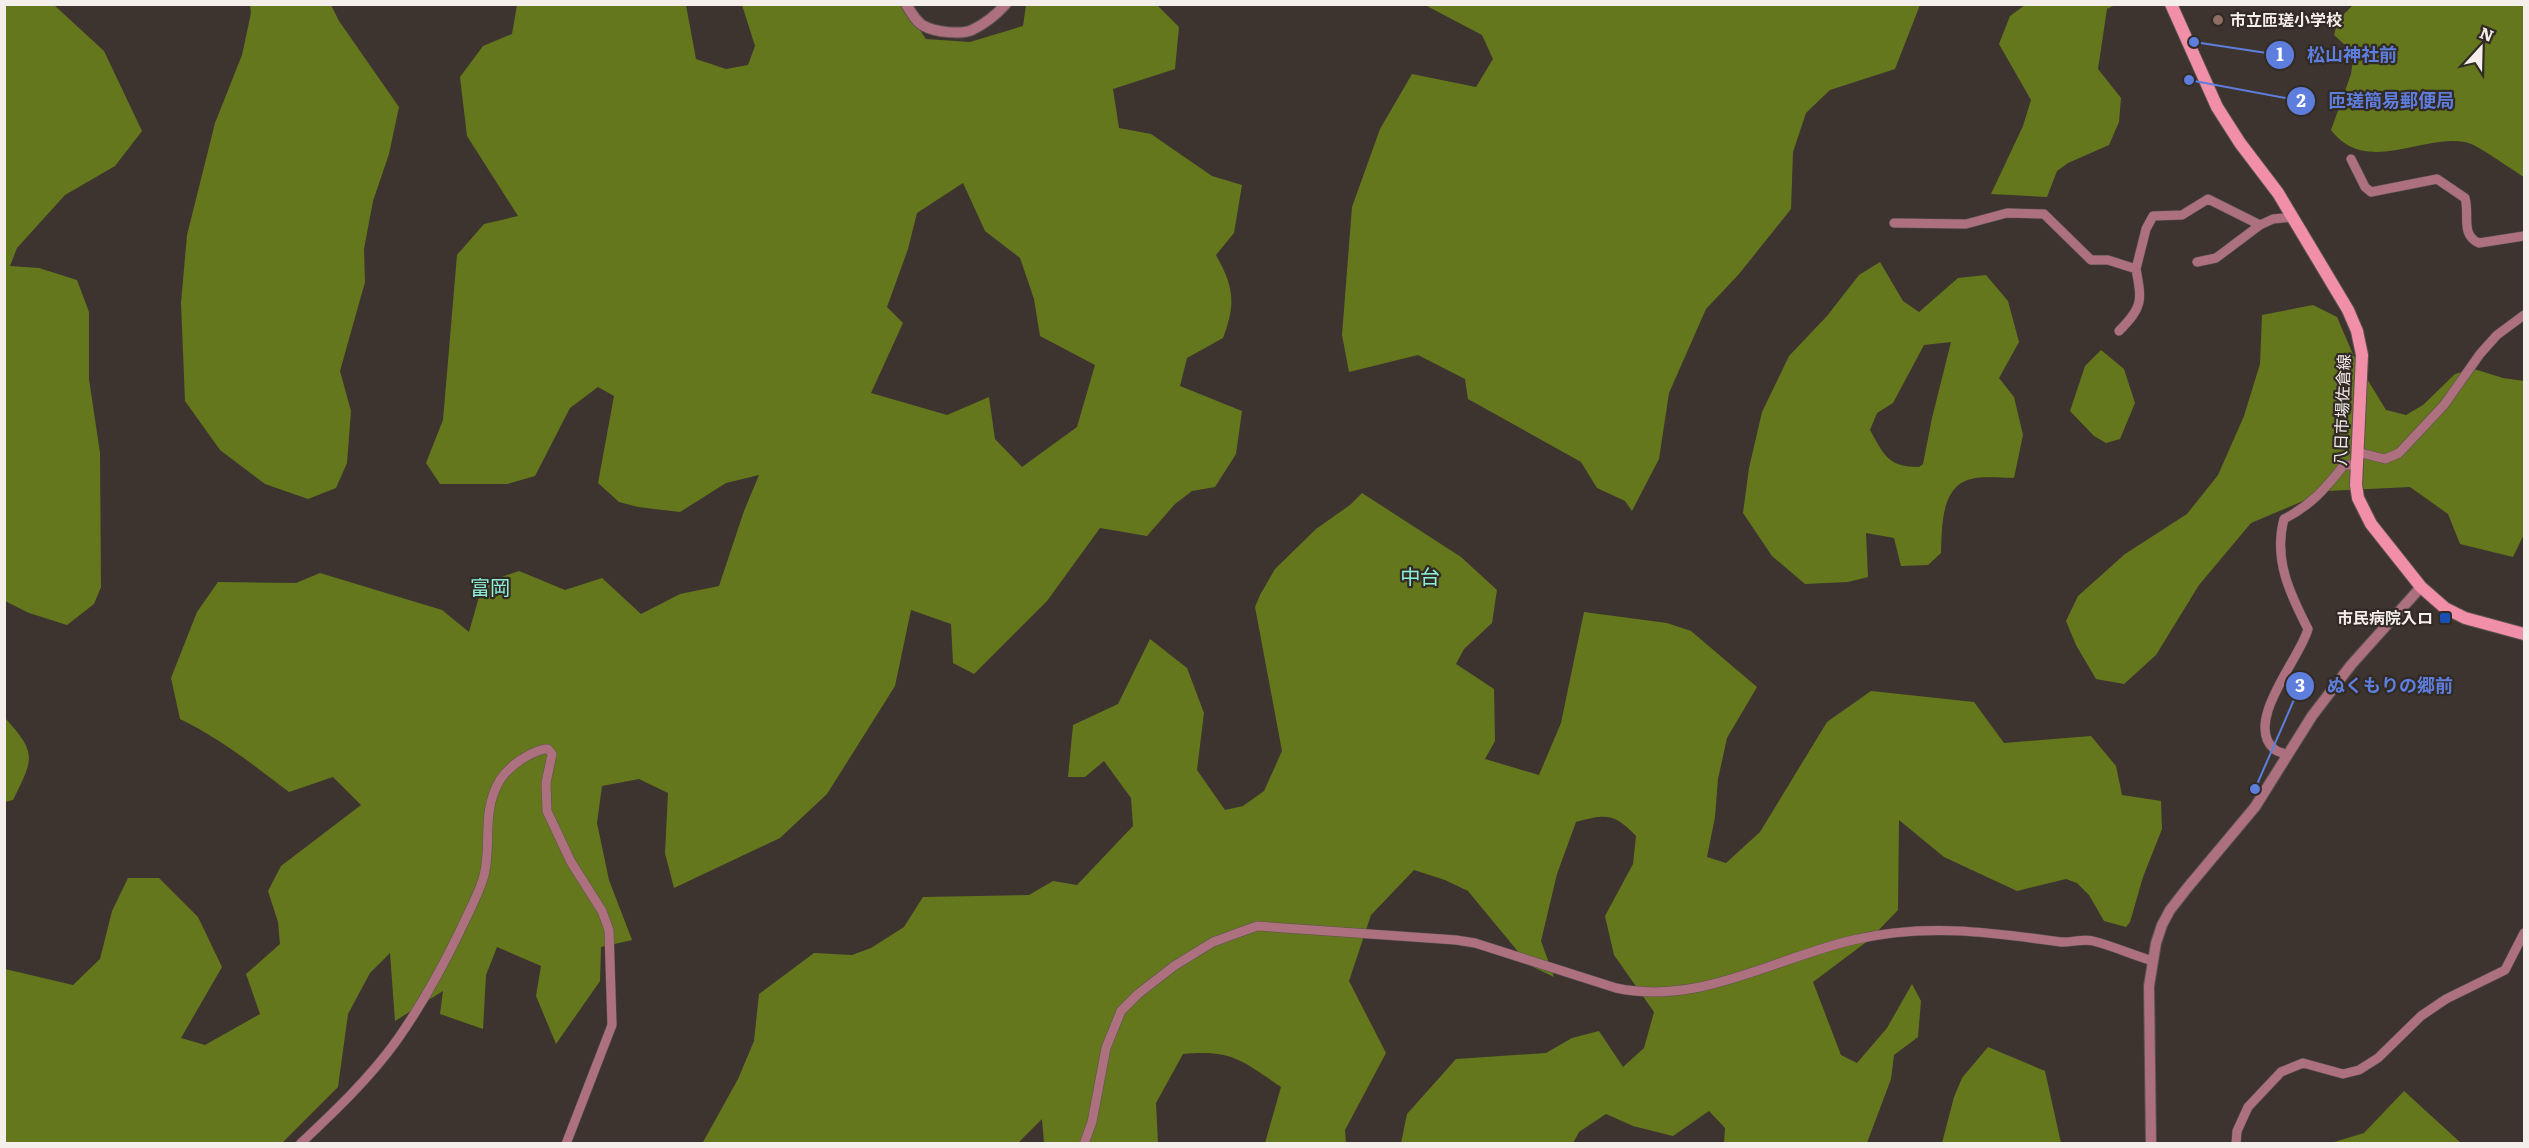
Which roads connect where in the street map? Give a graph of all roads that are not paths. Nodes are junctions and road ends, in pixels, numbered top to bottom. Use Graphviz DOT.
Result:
graph roads {
  1 [pos="906,4"];
  2 [pos="1006,4"];
  3 [pos="2171,4"];
  4 [pos="2351,159"];
  5 [pos="2293,217"];
  6 [pos="1894,223"];
  7 [pos="2260,225"];
  8 [pos="2524,236"];
  9 [pos="2198,262"];
  10 [pos="2136,269"];
  11 [pos="2524,315"];
  12 [pos="2119,331"];
  13 [pos="2357,459"];
  14 [pos="2421,587"];
  15 [pos="2524,634"];
  16 [pos="2287,755"];
  17 [pos="2524,933"];
  18 [pos="2153,962"];
  19 [pos="300,1143"];
  20 [pos="566,1143"];
  21 [pos="1083,1143"];
  22 [pos="2151,1143"];
  23 [pos="2236,1143"];
  1 -- 2 [label="street"];
  3 -- 5 [label="main road, 八日市場佐倉線"];
  4 -- 8 [label="street"];
  5 -- 7 [label="street"];
  5 -- 13 [label="main road, 八日市場佐倉線"];
  6 -- 10 [label="street"];
  7 -- 9 [label="street"];
  7 -- 10 [label="street"];
  10 -- 12 [label="street"];
  11 -- 13 [label="street"];
  13 -- 14 [label="main road, 八日市場佐倉線"];
  13 -- 16 [label="street"];
  14 -- 15 [label="main road, 八日市場佐倉線"];
  14 -- 16 [label="street"];
  16 -- 18 [label="street"];
  17 -- 23 [label="street"];
  18 -- 21 [label="street"];
  18 -- 22 [label="street"];
  19 -- 20 [label="street"];
}
